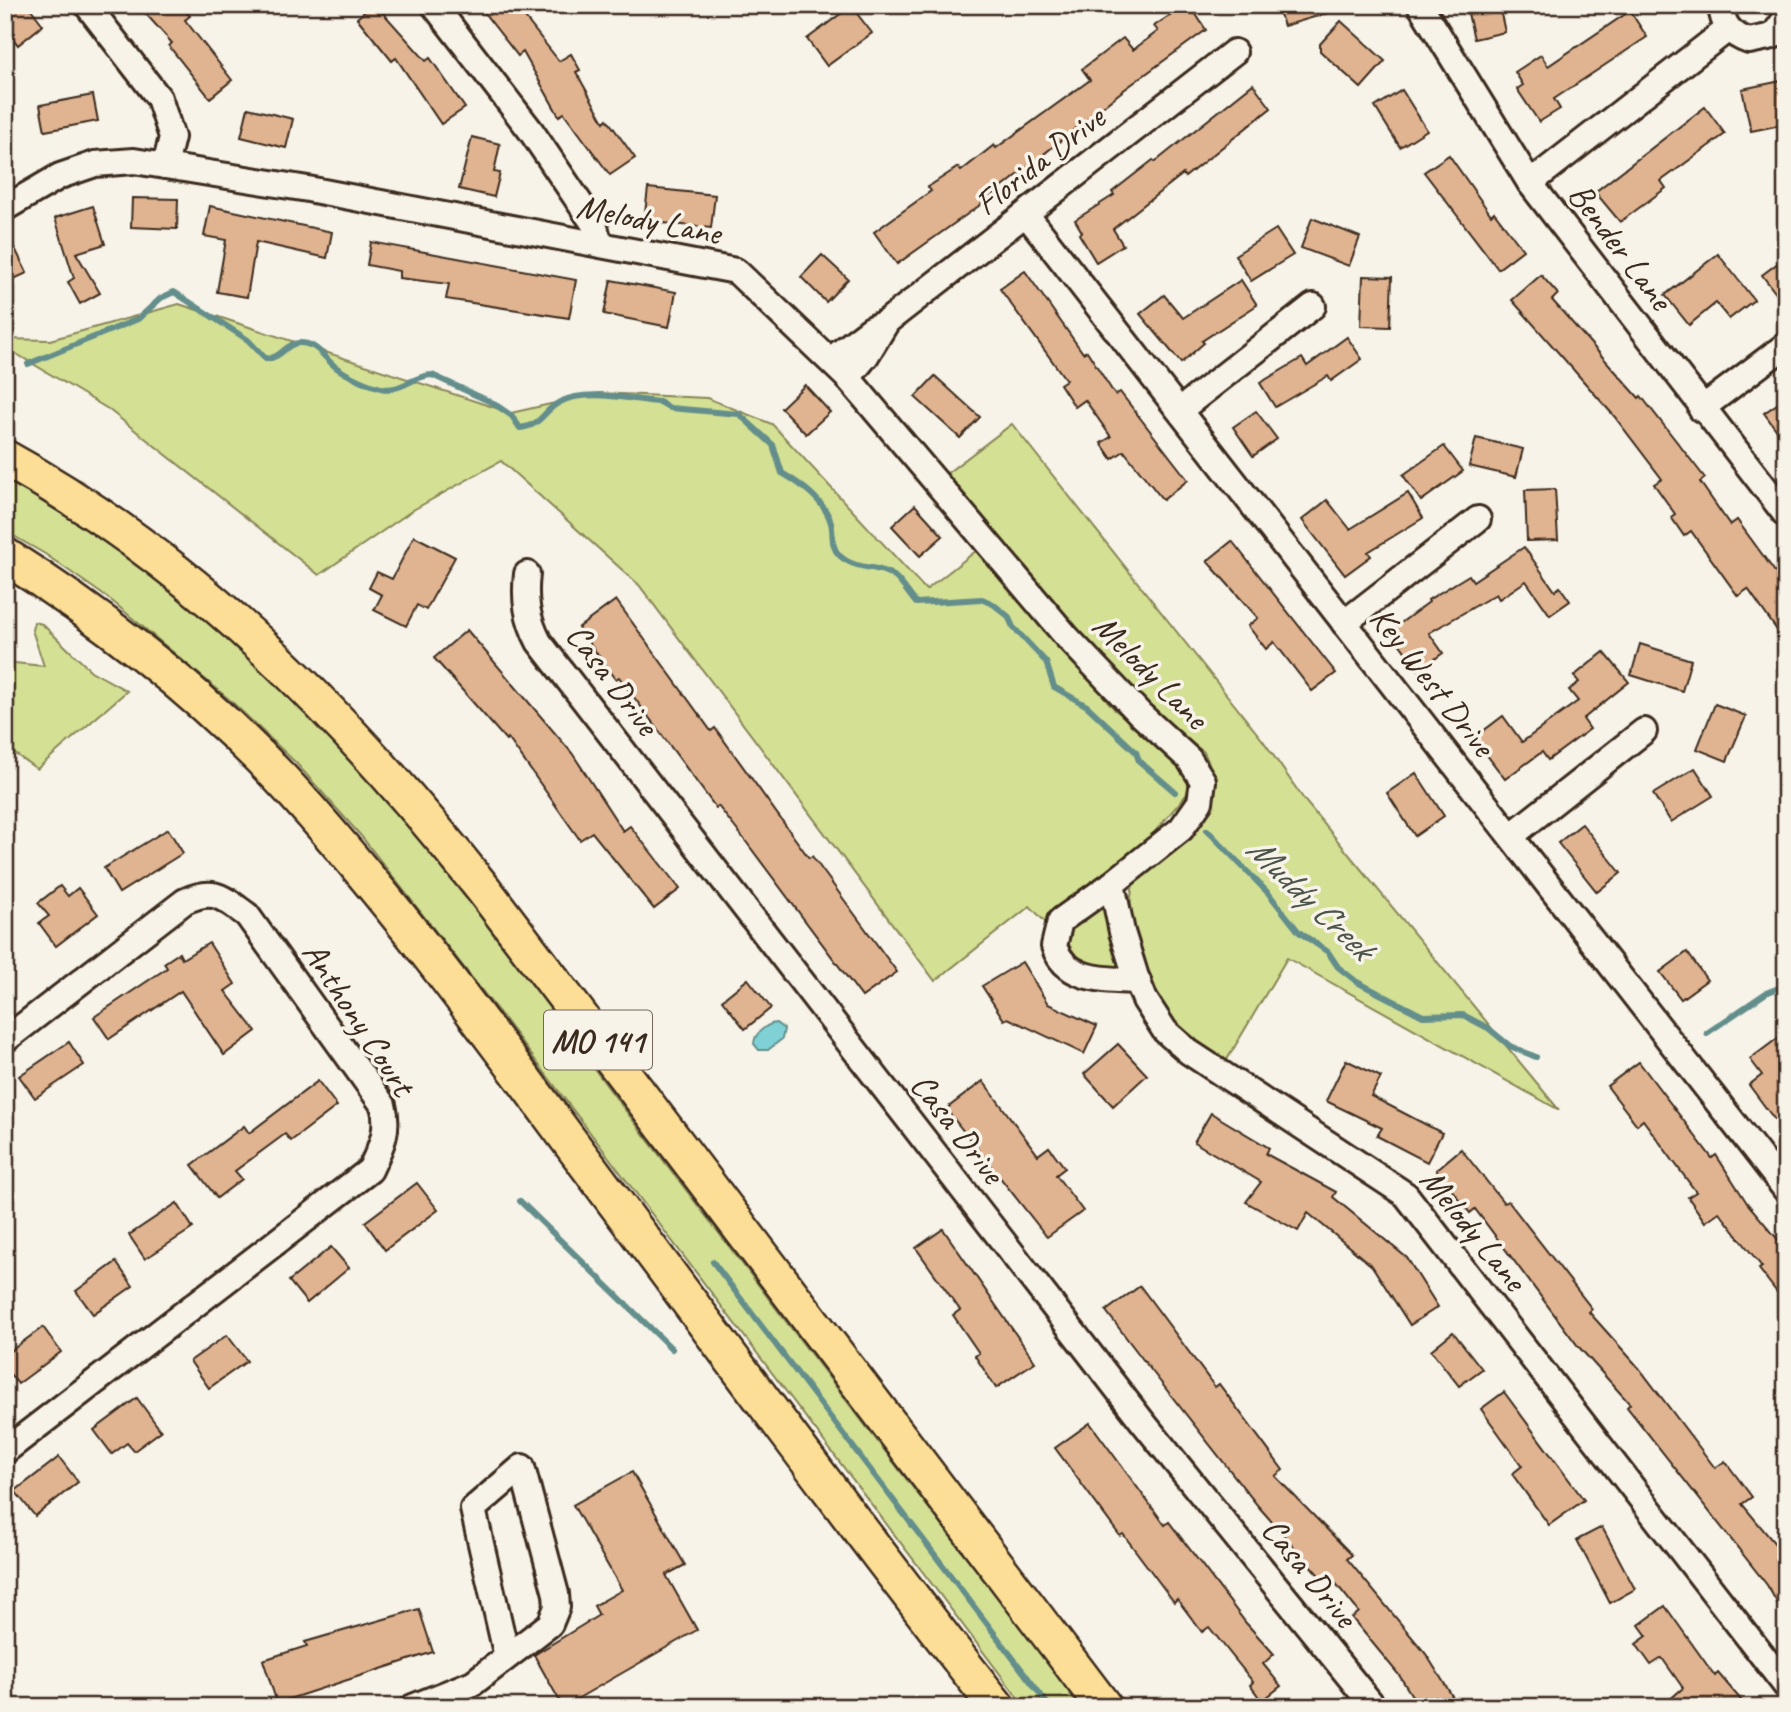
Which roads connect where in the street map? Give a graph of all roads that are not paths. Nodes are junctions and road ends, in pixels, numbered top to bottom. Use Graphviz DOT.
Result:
graph roads {
  1 [pos="87,5"];
  2 [pos="433,5"];
  3 [pos="1420,5"];
  4 [pos="1721,5"];
  5 [pos="1786,18"];
  6 [pos="1728,29"];
  7 [pos="1234,52"];
  8 [pos="165,166"];
  9 [pos="1530,183"];
  10 [pos="5,208"];
  11 [pos="1026,215"];
  12 [pos="600,244"];
  13 [pos="1313,306"];
  14 [pos="886,323"];
  15 [pos="1786,345"];
  16 [pos="830,360"];
  17 [pos="848,377"];
  18 [pos="1701,409"];
  19 [pos="1180,410"];
  20 [pos="5,458"];
  21 [pos="1786,515"];
  22 [pos="1478,519"];
  23 [pos="5,556"];
  24 [pos="527,574"];
  25 [pos="1344,623"];
  26 [pos="1644,731"];
  27 [pos="1510,836"];
  28 [pos="1112,884"];
  29 [pos="1138,981"];
  30 [pos="5,1040"];
  31 [pos="1786,1190"];
  32 [pos="5,1451"];
  33 [pos="507,1657"];
  34 [pos="1786,1686"];
  35 [pos="413,1707"];
  36 [pos="997,1707"];
  37 [pos="1104,1707"];
  38 [pos="1374,1707"];
  1 -- 8 [label="street"];
  2 -- 12 [label="street"];
  3 -- 9 [label="street, Bender Lane"];
  4 -- 6 [label="street"];
  5 -- 6 [label="street"];
  6 -- 9 [label="street"];
  7 -- 11 [label="street, Florida Drive"];
  8 -- 10 [label="street, Melody Lane"];
  8 -- 12 [label="street, Melody Lane"];
  9 -- 18 [label="street, Bender Lane"];
  11 -- 14 [label="street, Florida Drive"];
  11 -- 19 [label="street, Key West Drive"];
  12 -- 16 [label="street, Melody Lane"];
  13 -- 19 [label="street"];
  14 -- 16 [label="street, Florida Drive"];
  14 -- 17 [label="street, Florida Drive"];
  15 -- 18 [label="street"];
  16 -- 17 [label="street, Melody Lane"];
  17 -- 28 [label="street, Melody Lane"];
  18 -- 21 [label="street, Bender Lane"];
  19 -- 25 [label="street, Key West Drive"];
  20 -- 37 [label="highway, MO 141"];
  22 -- 25 [label="street"];
  23 -- 36 [label="highway, MO 141"];
  24 -- 38 [label="street, Casa Drive"];
  25 -- 27 [label="street, Key West Drive"];
  26 -- 27 [label="street"];
  27 -- 31 [label="street, Key West Drive"];
  28 -- 29 [label="street, Melody Lane"];
  28 -- 29 [label="street"];
  29 -- 34 [label="street, Melody Lane"];
  30 -- 32 [label="street, Anthony Court"];
  33 -- 33 [label="street"];
  33 -- 35 [label="street"];
}
